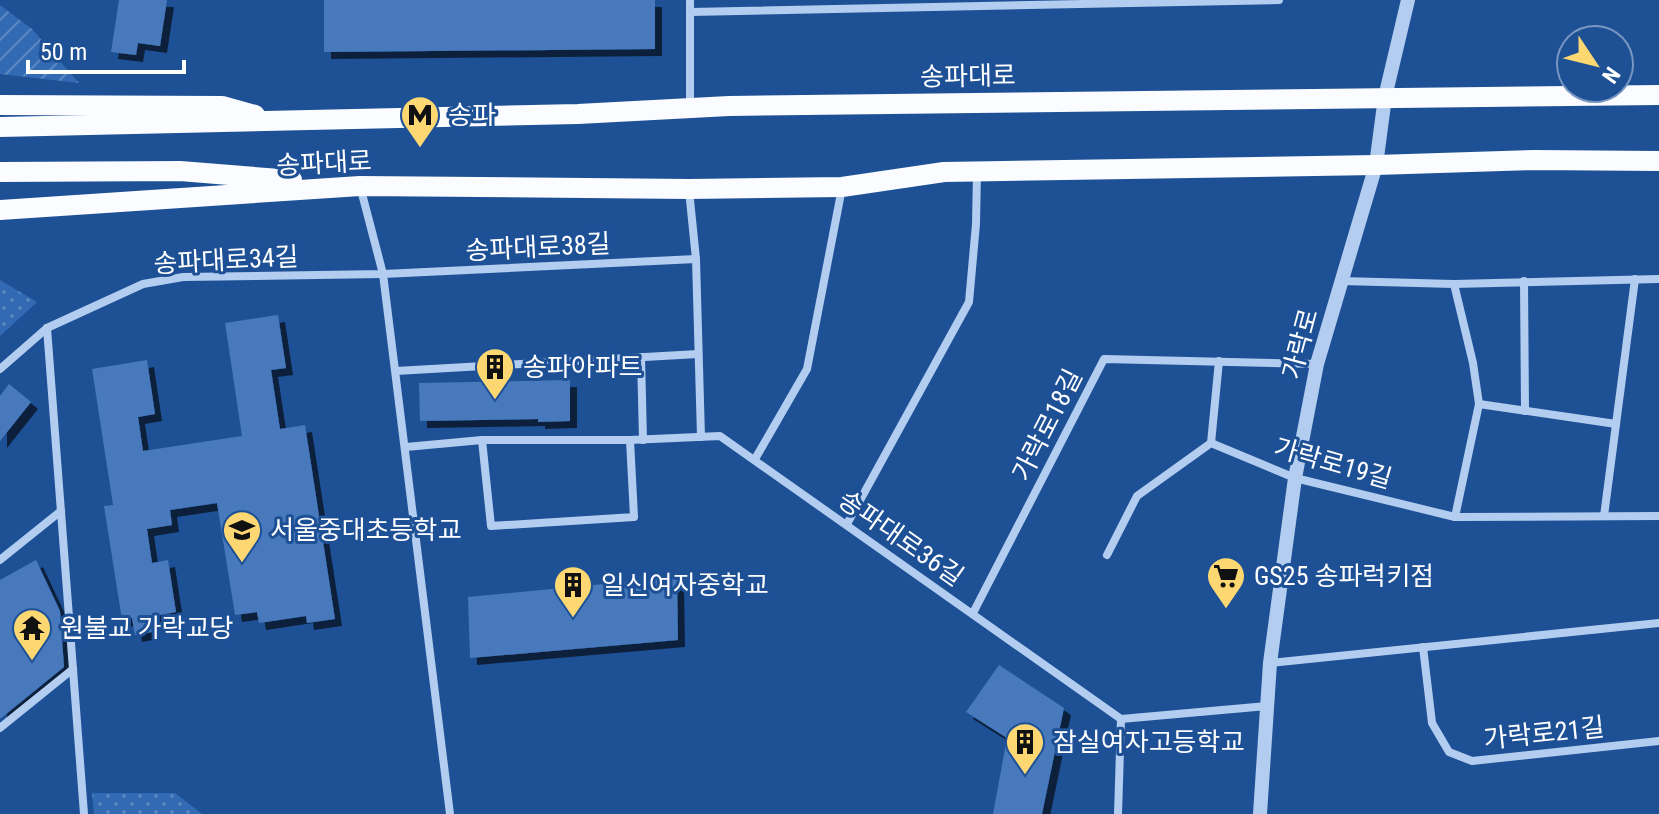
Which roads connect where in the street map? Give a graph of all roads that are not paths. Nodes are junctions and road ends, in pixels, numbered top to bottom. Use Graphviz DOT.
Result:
graph roads {
  1 [pos="690,0"];
  2 [pos="1279,0"];
  3 [pos="1408,0"];
  4 [pos="690,12"];
  5 [pos="1659,95"];
  6 [pos="1385,97"];
  7 [pos="0,105"];
  8 [pos="690,109"];
  9 [pos="279,121"];
  10 [pos="0,127"];
  11 [pos="1659,161"];
  12 [pos="1376,165"];
  13 [pos="0,172"];
  14 [pos="977,172"];
  15 [pos="360,186"];
  16 [pos="842,187"];
  17 [pos="689,189"];
  18 [pos="0,210"];
  19 [pos="696,259"];
  20 [pos="383,274"];
  21 [pos="1635,279"];
  22 [pos="1659,279"];
  23 [pos="1341,281"];
  24 [pos="1524,281"];
  25 [pos="1454,284"];
  26 [pos="47,328"];
  27 [pos="698,354"];
  28 [pos="641,357"];
  29 [pos="1219,361"];
  30 [pos="1317,364"];
  31 [pos="0,369"];
  32 [pos="396,371"];
  33 [pos="1479,404"];
  34 [pos="1525,411"];
  35 [pos="1616,424"];
  36 [pos="701,437"];
  37 [pos="482,440"];
  38 [pos="630,440"];
  39 [pos="643,440"];
  40 [pos="1211,443"];
  41 [pos="406,447"];
  42 [pos="755,459"];
  43 [pos="1295,478"];
  44 [pos="61,511"];
  45 [pos="1604,516"];
  46 [pos="1659,516"];
  47 [pos="1455,517"];
  48 [pos="847,524"];
  49 [pos="1107,555"];
  50 [pos="0,560"];
  51 [pos="973,613"];
  52 [pos="1659,623"];
  53 [pos="1423,647"];
  54 [pos="1270,663"];
  55 [pos="73,669"];
  56 [pos="1267,706"];
  57 [pos="1121,719"];
  58 [pos="0,728"];
  59 [pos="1659,741"];
  60 [pos="84,814"];
  61 [pos="450,814"];
  62 [pos="1118,814"];
  63 [pos="1260,814"];
  1 -- 4 [label="street"];
  2 -- 4 [label="street"];
  3 -- 6 [label="street, 가락로"];
  4 -- 8 [label="street"];
  5 -- 6 [label="main road, 송파대로"];
  6 -- 8 [label="main road, 송파대로"];
  6 -- 12 [label="street, 가락로"];
  7 -- 9 [label="main road"];
  8 -- 9 [label="main road, 송파대로"];
  9 -- 10 [label="main road, 송파대로"];
  11 -- 12 [label="main road, 송파대로"];
  12 -- 14 [label="main road, 송파대로"];
  12 -- 23 [label="street, 가락로"];
  13 -- 15 [label="main road"];
  14 -- 16 [label="main road, 송파대로"];
  14 -- 48 [label="street"];
  15 -- 17 [label="main road, 송파대로"];
  15 -- 18 [label="main road, 송파대로"];
  15 -- 20 [label="street"];
  16 -- 17 [label="main road, 송파대로"];
  16 -- 42 [label="street"];
  17 -- 19 [label="street"];
  19 -- 20 [label="street, 송파대로38길"];
  19 -- 27 [label="street"];
  20 -- 26 [label="street, 송파대로34길"];
  20 -- 32 [label="street"];
  21 -- 22 [label="street"];
  21 -- 24 [label="street"];
  21 -- 35 [label="street"];
  23 -- 25 [label="street"];
  23 -- 30 [label="street, 가락로"];
  24 -- 25 [label="street"];
  24 -- 34 [label="street"];
  25 -- 33 [label="street"];
  26 -- 31 [label="street, 송파대로34길"];
  26 -- 44 [label="street"];
  27 -- 28 [label="street"];
  27 -- 36 [label="street"];
  28 -- 32 [label="street"];
  28 -- 39 [label="street"];
  29 -- 30 [label="street, 가락로18길"];
  29 -- 40 [label="street"];
  29 -- 51 [label="street, 가락로18길"];
  30 -- 43 [label="street, 가락로"];
  32 -- 41 [label="street"];
  33 -- 34 [label="street"];
  33 -- 47 [label="street"];
  34 -- 35 [label="street"];
  35 -- 45 [label="street"];
  36 -- 39 [label="street, 송파대로36길"];
  36 -- 42 [label="street, 송파대로36길"];
  37 -- 38 [label="street, 송파대로36길"];
  37 -- 38 [label="street"];
  37 -- 41 [label="street, 송파대로36길"];
  38 -- 39 [label="street, 송파대로36길"];
  40 -- 43 [label="street, 가락로19길"];
  40 -- 49 [label="street"];
  41 -- 61 [label="street"];
  42 -- 48 [label="street, 송파대로36길"];
  43 -- 47 [label="street, 가락로19길"];
  43 -- 54 [label="street, 가락로"];
  44 -- 50 [label="street"];
  44 -- 55 [label="street"];
  45 -- 46 [label="street, 가락로19길"];
  45 -- 47 [label="street, 가락로19길"];
  48 -- 51 [label="street, 송파대로36길"];
  51 -- 57 [label="street, 송파대로36길"];
  52 -- 53 [label="street"];
  53 -- 54 [label="street"];
  53 -- 59 [label="street, 가락로21길"];
  54 -- 56 [label="street, 가락로"];
  55 -- 58 [label="street"];
  55 -- 60 [label="street"];
  56 -- 57 [label="street"];
  56 -- 63 [label="street, 가락로"];
  57 -- 62 [label="street"];
}
